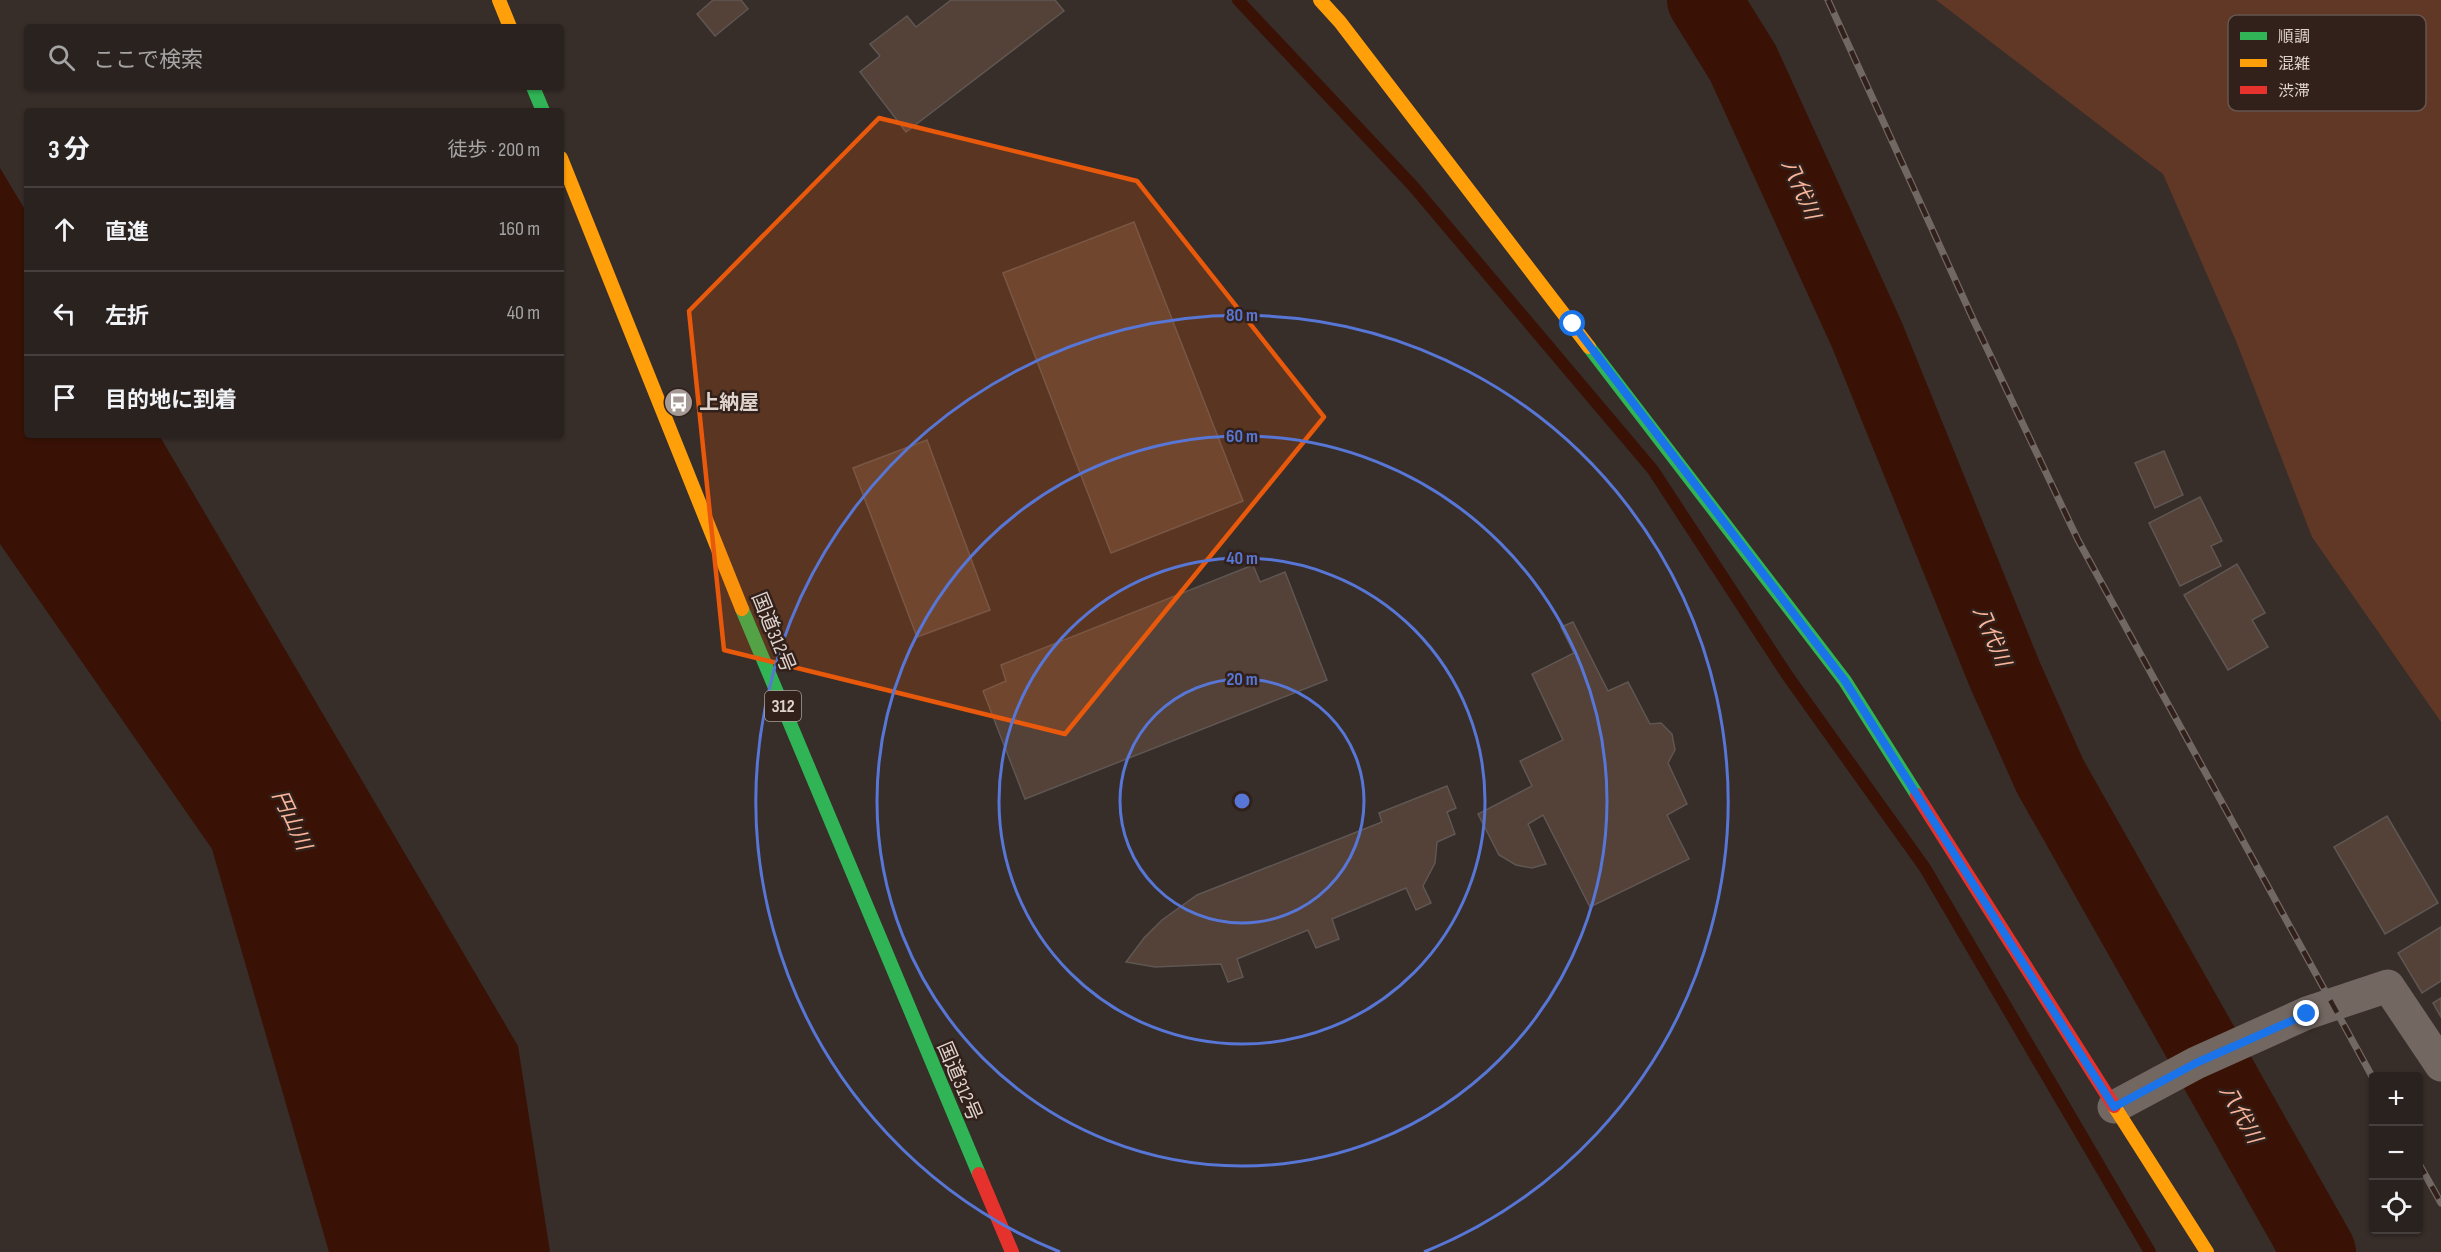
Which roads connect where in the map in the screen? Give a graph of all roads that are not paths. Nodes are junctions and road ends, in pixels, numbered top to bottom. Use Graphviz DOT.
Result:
graph roads {
  1 [pos="499,0"];
  2 [pos="1320,0"];
  3 [pos="509,24"];
  4 [pos="534,90"];
  5 [pos="542,108"];
  6 [pos="564,166"];
  7 [pos="2441,1065"];
  8 [pos="2114,1107"];
  9 [pos="1012,1252"];
  10 [pos="2206,1252"];
  1 -- 3 [label="main road"];
  2 -- 8 [label="main road"];
  4 -- 5 [label="main road"];
  6 -- 9 [label="main road, 国道312号 / 312"];
  7 -- 8 [label="street"];
  8 -- 10 [label="main road"];
}
